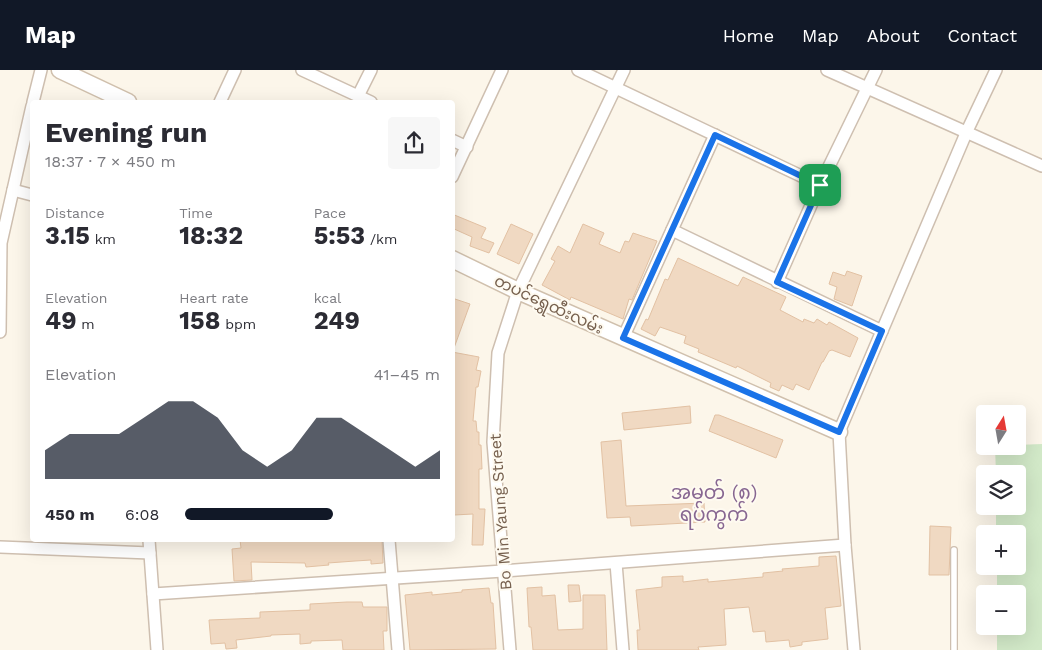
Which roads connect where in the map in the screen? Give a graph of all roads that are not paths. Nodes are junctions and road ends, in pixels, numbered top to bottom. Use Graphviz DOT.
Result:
graph roads {
  1 [pos="41,70"];
  2 [pos="60,70"];
  3 [pos="235,70"];
  4 [pos="302,70"];
  5 [pos="371,70"];
  6 [pos="502,70"];
  7 [pos="578,70"];
  8 [pos="624,70"];
  9 [pos="827,70"];
  10 [pos="876,70"];
  11 [pos="996,70"];
  12 [pos="615,88"];
  13 [pos="867,88"];
  14 [pos="358,96"];
  15 [pos="34,100"];
  16 [pos="124,100"];
  17 [pos="221,100"];
  18 [pos="367,100"];
  19 [pos="30,117"];
  20 [pos="967,131"];
  21 [pos="715,135"];
  22 [pos="455,141"];
  23 [pos="467,147"];
  24 [pos="1042,166"];
  25 [pos="455,171"];
  26 [pos="820,185"];
  27 [pos="13,190"];
  28 [pos="30,194"];
  29 [pos="672,230"];
  30 [pos="0,242"];
  31 [pos="455,260"];
  32 [pos="777,282"];
  33 [pos="518,291"];
  34 [pos="882,331"];
  35 [pos="0,332"];
  36 [pos="623,338"];
  37 [pos="839,432"];
  38 [pos="149,542"];
  39 [pos="389,542"];
  40 [pos="845,545"];
  41 [pos="0,546"];
  42 [pos="954,550"];
  43 [pos="150,553"];
  44 [pos="616,563"];
  45 [pos="503,571"];
  46 [pos="392,578"];
  47 [pos="153,594"];
  48 [pos="157,650"];
  49 [pos="398,650"];
  50 [pos="510,650"];
  51 [pos="623,650"];
  52 [pos="854,650"];
  53 [pos="954,650"];
  1 -- 15 [label="street"];
  2 -- 16 [label="street"];
  3 -- 17 [label="street"];
  4 -- 14 [label="street"];
  5 -- 14 [label="street"];
  6 -- 23 [label="street"];
  7 -- 12 [label="street"];
  8 -- 12 [label="street, Bo Min Yaung Street"];
  9 -- 13 [label="street"];
  10 -- 13 [label="street"];
  11 -- 20 [label="street"];
  12 -- 21 [label="street"];
  12 -- 33 [label="street, Bo Min Yaung Street"];
  13 -- 20 [label="street"];
  13 -- 26 [label="street"];
  14 -- 18 [label="street"];
  19 -- 27 [label="street"];
  20 -- 24 [label="street"];
  20 -- 34 [label="street"];
  21 -- 26 [label="street"];
  21 -- 29 [label="street"];
  22 -- 23 [label="street"];
  23 -- 25 [label="street"];
  26 -- 32 [label="street"];
  27 -- 28 [label="street"];
  27 -- 30 [label="street"];
  29 -- 32 [label="street"];
  29 -- 36 [label="street"];
  30 -- 35 [label="street"];
  31 -- 33 [label="street, တပင်ရွှေထီးလမ်း"];
  32 -- 34 [label="street"];
  33 -- 36 [label="street, တပင်ရွှေထီးလမ်း"];
  33 -- 45 [label="street, Bo Min Yaung Street"];
  34 -- 37 [label="street"];
  36 -- 37 [label="street, တပင်ရွှေထီးလမ်း"];
  37 -- 40 [label="street"];
  38 -- 43 [label="street"];
  39 -- 46 [label="street"];
  40 -- 44 [label="street"];
  40 -- 52 [label="street"];
  41 -- 43 [label="street"];
  42 -- 53 [label="lane"];
  43 -- 47 [label="street"];
  44 -- 45 [label="street"];
  44 -- 51 [label="street"];
  45 -- 46 [label="street"];
  45 -- 50 [label="street, Bo Min Yaung Street"];
  46 -- 47 [label="street"];
  46 -- 49 [label="street"];
  47 -- 48 [label="street"];
}
